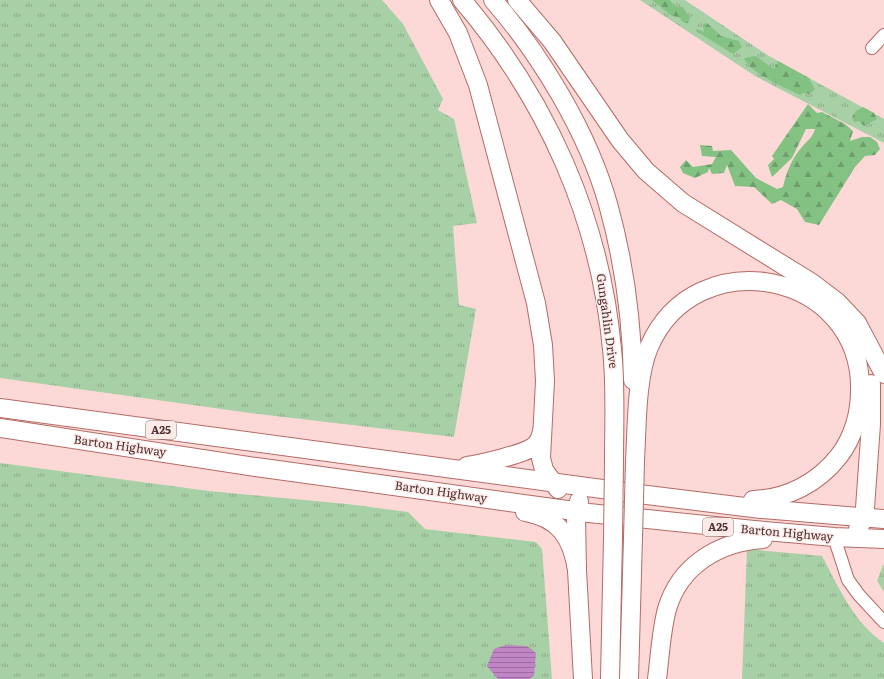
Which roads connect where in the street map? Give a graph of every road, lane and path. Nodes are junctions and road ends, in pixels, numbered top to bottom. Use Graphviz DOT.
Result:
graph roads {
  1 [pos="440,0"];
  2 [pos="462,0"];
  3 [pos="493,0"];
  4 [pos="517,0"];
  5 [pos="884,35"];
  6 [pos="872,48"];
  7 [pos="839,305"];
  8 [pos="884,374"];
  9 [pos="0,408"];
  10 [pos="544,425"];
  11 [pos="0,428"];
  12 [pos="634,461"];
  13 [pos="256,467"];
  14 [pos="452,469"];
  15 [pos="552,482"];
  16 [pos="599,488"];
  17 [pos="646,495"];
  18 [pos="577,506"];
  19 [pos="864,518"];
  20 [pos="884,519"];
  21 [pos="807,534"];
  22 [pos="837,537"];
  23 [pos="884,539"];
  24 [pos="577,570"];
  25 [pos="884,622"];
  26 [pos="582,679"];
  27 [pos="610,679"];
  28 [pos="629,679"];
  29 [pos="657,679"];
  1 -- 10 [label="highway"];
  2 -- 27 [label="highway, Gungahlin Drive, bridge"];
  3 -- 12 [label="highway, Gungahlin Drive"];
  4 -- 7 [label="highway"];
  5 -- 6 [label="street"];
  7 -- 8 [label="highway"];
  7 -- 19 [label="highway"];
  9 -- 14 [label="highway, Barton Highway / A25"];
  10 -- 14 [label="highway"];
  10 -- 15 [label="highway"];
  11 -- 13 [label="highway, Barton Highway / A25"];
  12 -- 17 [label="highway"];
  12 -- 28 [label="highway, Gungahlin Drive, bridge"];
  13 -- 18 [label="highway, Barton Highway / A25"];
  13 -- 24 [label="highway"];
  14 -- 15 [label="highway, Barton Highway / A25"];
  15 -- 16 [label="highway, Barton Highway / A25"];
  15 -- 18 [label="highway"];
  16 -- 17 [label="highway, Barton Highway / A25"];
  16 -- 18 [label="highway"];
  17 -- 19 [label="highway, Barton Highway / A25"];
  18 -- 21 [label="highway, Barton Highway / A25"];
  18 -- 24 [label="highway"];
  19 -- 20 [label="highway, Barton Highway / A25"];
  19 -- 22 [label="highway"];
  21 -- 22 [label="highway, Barton Highway / A25"];
  21 -- 29 [label="highway"];
  22 -- 23 [label="highway, Barton Highway / A25"];
  22 -- 25 [label="street"];
  24 -- 26 [label="highway"];
}
